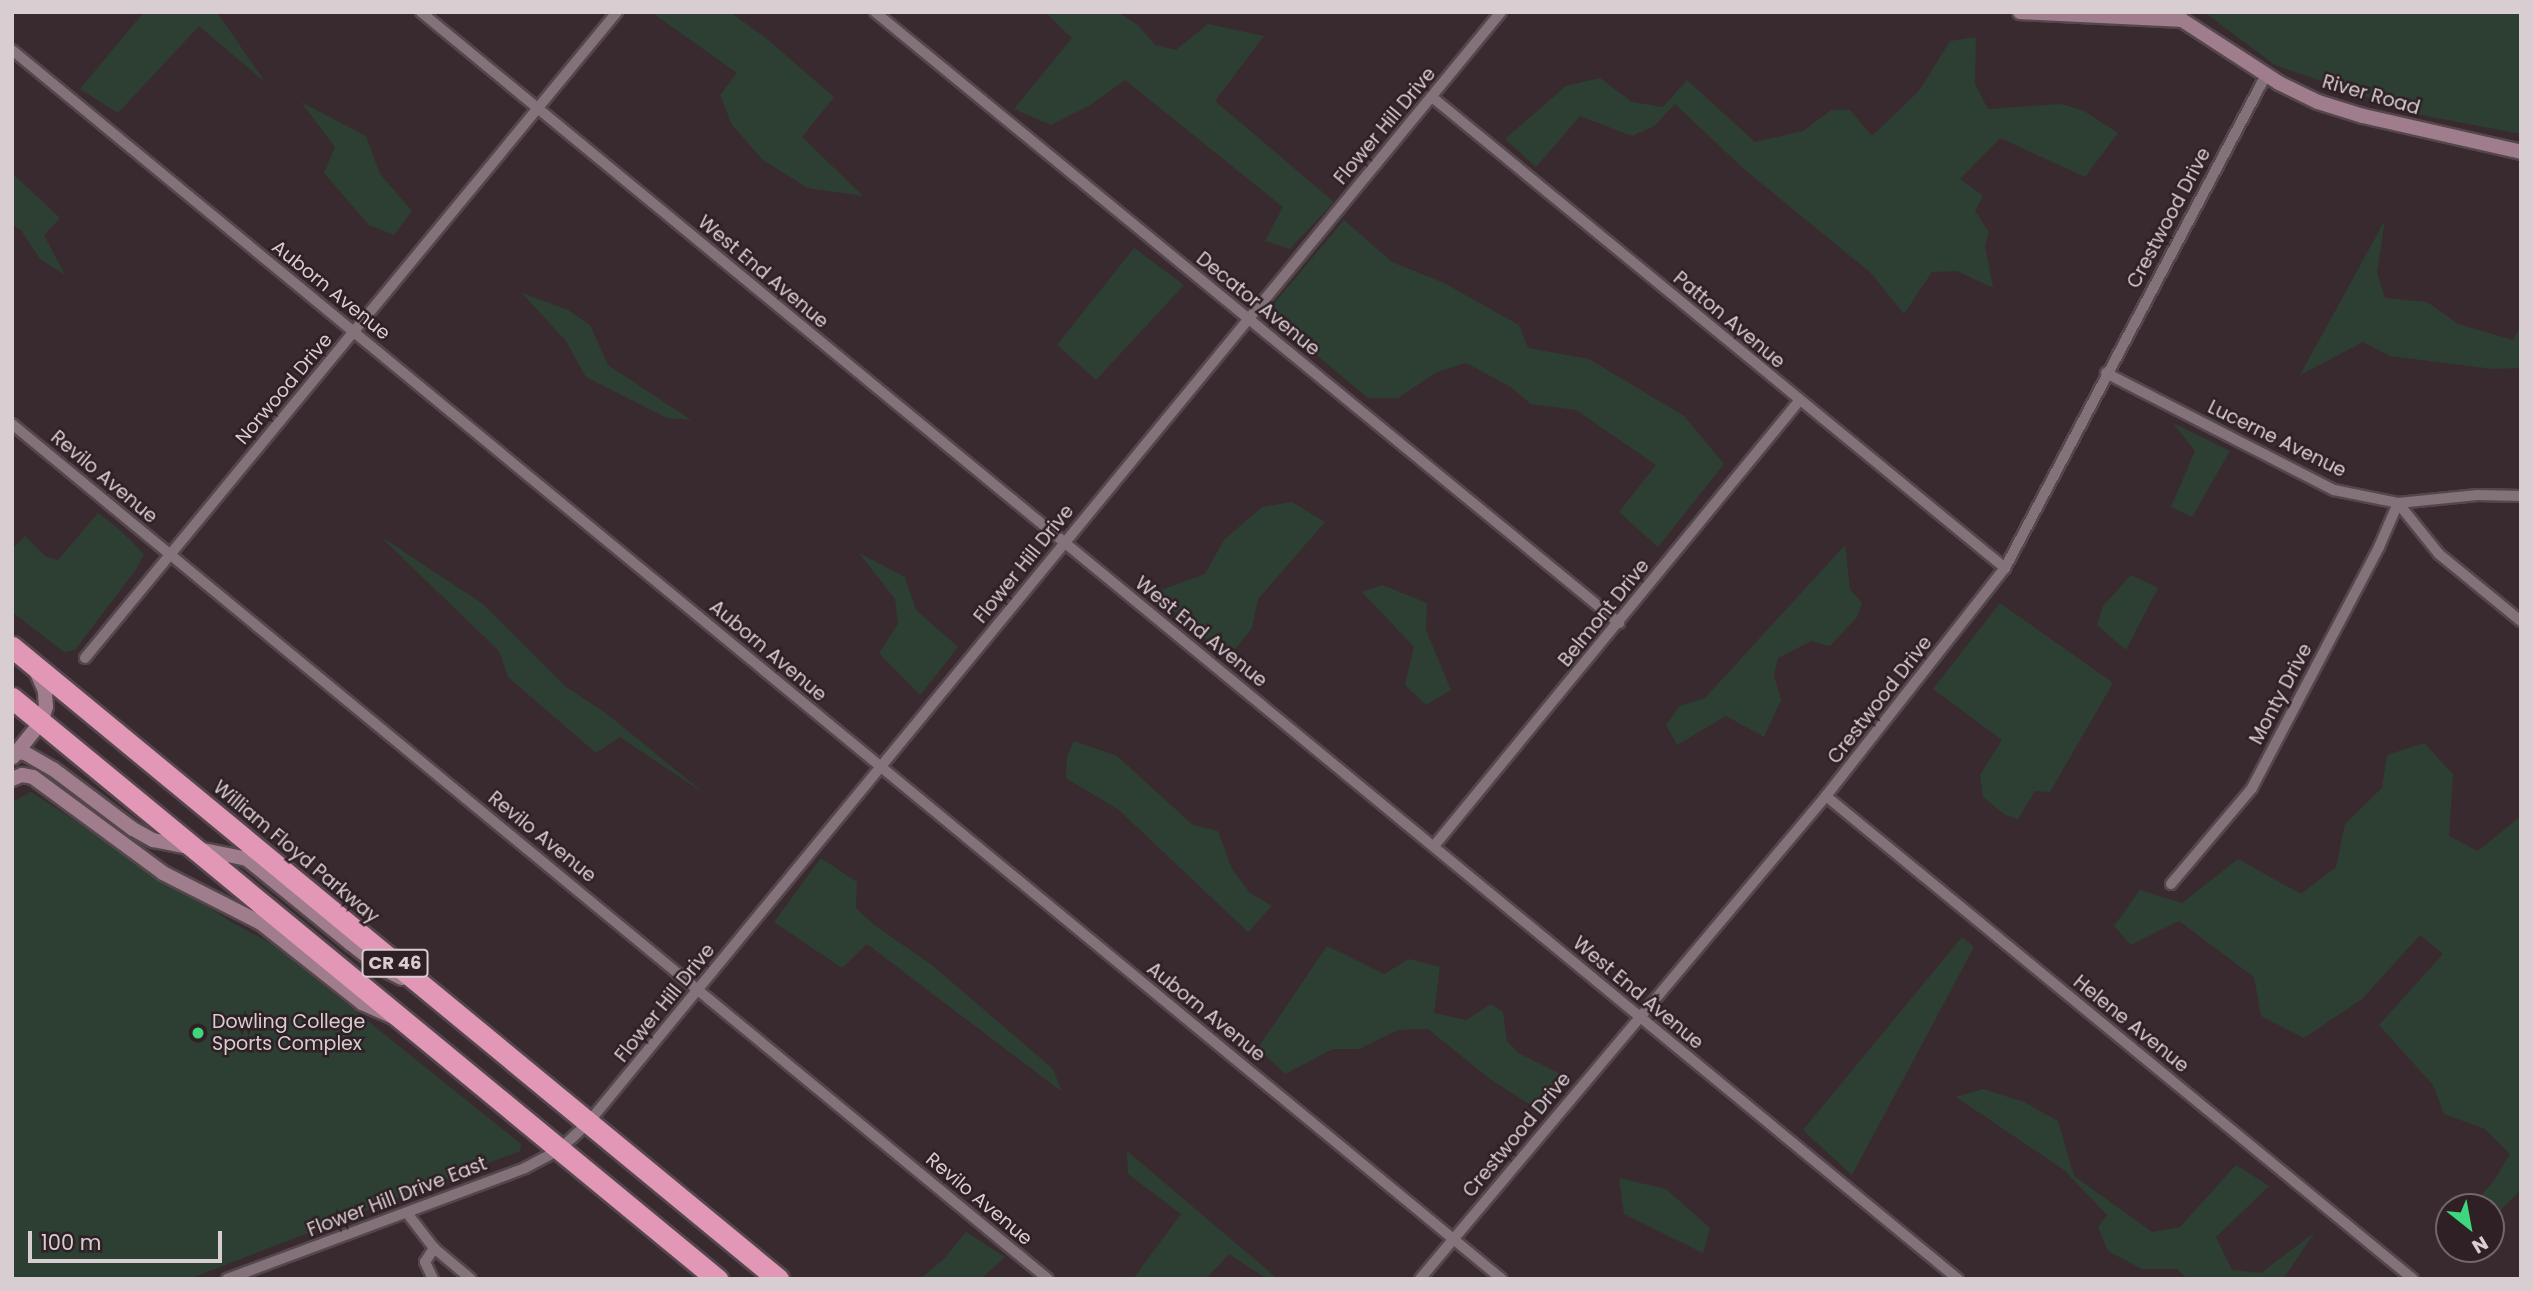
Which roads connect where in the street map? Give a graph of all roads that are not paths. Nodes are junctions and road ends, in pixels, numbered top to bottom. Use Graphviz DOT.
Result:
graph roads {
  1 [pos="421,12"];
  2 [pos="617,12"];
  3 [pos="875,12"];
  4 [pos="1501,12"];
  5 [pos="2020,12"];
  6 [pos="12,50"];
  7 [pos="2266,75"];
  8 [pos="1432,97"];
  9 [pos="537,108"];
  10 [pos="2521,152"];
  11 [pos="1248,319"];
  12 [pos="354,331"];
  13 [pos="2106,373"];
  14 [pos="1799,401"];
  15 [pos="12,424"];
  16 [pos="2521,496"];
  17 [pos="2398,503"];
  18 [pos="1064,543"];
  19 [pos="170,554"];
  20 [pos="2005,568"];
  21 [pos="2521,621"];
  22 [pos="1619,623"];
  23 [pos="20,654"];
  24 [pos="85,657"];
  25 [pos="12,698"];
  26 [pos="41,722"];
  27 [pos="14,754"];
  28 [pos="880,766"];
  29 [pos="12,779"];
  30 [pos="1826,796"];
  31 [pos="1434,846"];
  32 [pos="197,850"];
  33 [pos="2171,884"];
  34 [pos="427,989"];
  35 [pos="699,989"];
  36 [pos="402,1018"];
  37 [pos="1639,1018"];
  38 [pos="573,1136"];
  39 [pos="407,1213"];
  40 [pos="1452,1238"];
  41 [pos="434,1248"];
  42 [pos="227,1279"];
  43 [pos="433,1279"];
  44 [pos="471,1279"];
  45 [pos="717,1279"];
  46 [pos="778,1279"];
  47 [pos="1048,1279"];
  48 [pos="1420,1279"];
  49 [pos="1502,1279"];
  50 [pos="1958,1279"];
  51 [pos="2413,1279"];
  1 -- 9 [label="street, West End Avenue"];
  2 -- 9 [label="street, Norwood Drive"];
  3 -- 11 [label="street, Decator Avenue"];
  4 -- 8 [label="street, Flower Hill Drive"];
  5 -- 7 [label="street, River Road"];
  6 -- 12 [label="street, Auborn Avenue"];
  7 -- 10 [label="street, River Road"];
  7 -- 13 [label="street, Crestwood Drive"];
  8 -- 11 [label="street, Flower Hill Drive"];
  8 -- 14 [label="street, Patton Avenue"];
  9 -- 12 [label="street, Norwood Drive"];
  9 -- 18 [label="street, West End Avenue"];
  11 -- 18 [label="street, Flower Hill Drive"];
  11 -- 22 [label="street, Decator Avenue"];
  12 -- 19 [label="street, Norwood Drive"];
  12 -- 28 [label="street, Auborn Avenue"];
  13 -- 17 [label="street, Lucerne Avenue"];
  13 -- 20 [label="street, Crestwood Drive"];
  14 -- 20 [label="street, Patton Avenue"];
  14 -- 22 [label="street, Belmont Drive"];
  15 -- 19 [label="street, Revilo Avenue"];
  16 -- 17 [label="street, Lucerne Avenue"];
  17 -- 21 [label="street"];
  17 -- 33 [label="street, Monty Drive"];
  18 -- 28 [label="street, Flower Hill Drive"];
  18 -- 31 [label="street, West End Avenue"];
  19 -- 24 [label="street, Norwood Drive"];
  19 -- 35 [label="street, Revilo Avenue"];
  20 -- 30 [label="street, Crestwood Drive"];
  22 -- 31 [label="street, Belmont Drive"];
  23 -- 26 [label="street"];
  23 -- 34 [label="highway, William Floyd Parkway / CR 46"];
  25 -- 26 [label="highway, William Floyd Parkway / CR 46"];
  26 -- 27 [label="street"];
  26 -- 32 [label="highway, William Floyd Parkway / CR 46"];
  27 -- 32 [label="street"];
  28 -- 35 [label="street, Flower Hill Drive"];
  28 -- 40 [label="street, Auborn Avenue"];
  29 -- 36 [label="street"];
  30 -- 37 [label="street, Crestwood Drive"];
  30 -- 51 [label="street, Helene Avenue"];
  31 -- 37 [label="street, West End Avenue"];
  32 -- 34 [label="street"];
  32 -- 36 [label="highway, William Floyd Parkway / CR 46"];
  34 -- 38 [label="highway, William Floyd Parkway / CR 46"];
  35 -- 38 [label="street, Flower Hill Drive"];
  35 -- 47 [label="street, Revilo Avenue"];
  36 -- 38 [label="highway, William Floyd Parkway / CR 46"];
  37 -- 40 [label="street, Crestwood Drive"];
  37 -- 50 [label="street, West End Avenue"];
  38 -- 39 [label="street, Flower Hill Drive East"];
  38 -- 45 [label="highway, William Floyd Parkway / CR 46"];
  38 -- 46 [label="highway, William Floyd Parkway / CR 46"];
  39 -- 41 [label="street"];
  39 -- 42 [label="street, Flower Hill Drive East"];
  40 -- 48 [label="street, Crestwood Drive"];
  40 -- 49 [label="street, Auborn Avenue"];
  41 -- 43 [label="street"];
  41 -- 44 [label="street"];
}
